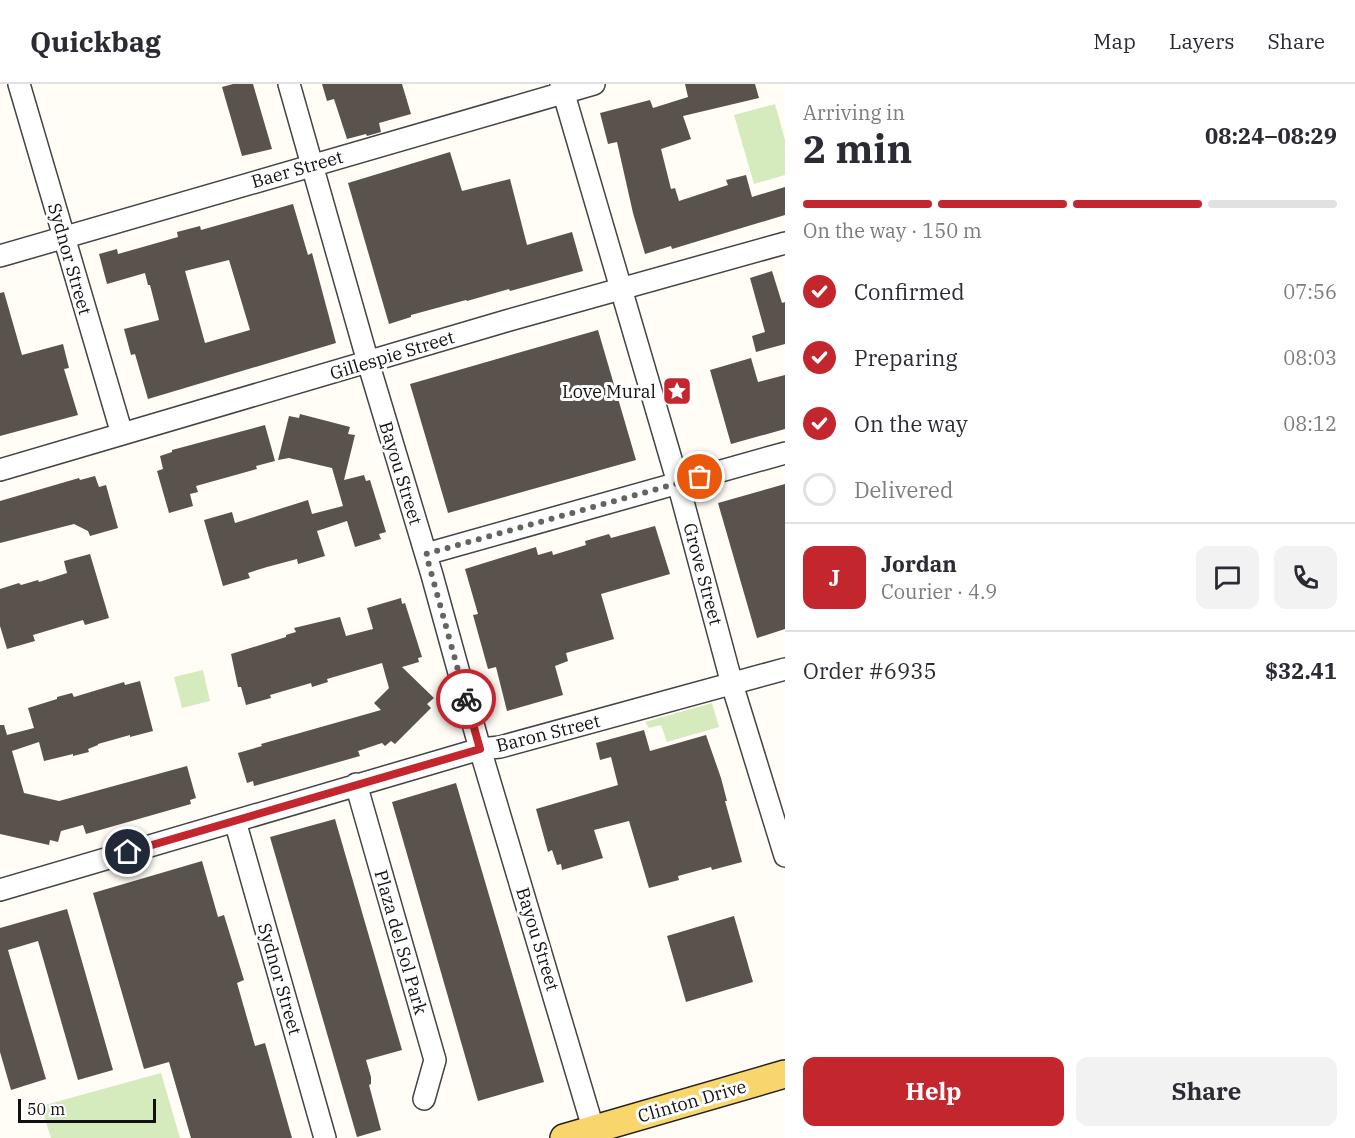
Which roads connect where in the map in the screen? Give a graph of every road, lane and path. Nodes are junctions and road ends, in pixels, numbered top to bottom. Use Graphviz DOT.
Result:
graph roads {
  1 [pos="19,84"];
  2 [pos="289,84"];
  3 [pos="594,84"];
  4 [pos="562,88"];
  5 [pos="311,164"];
  6 [pos="63,237"];
  7 [pos="785,243"];
  8 [pos="0,256"];
  9 [pos="620,288"];
  10 [pos="368,362"];
  11 [pos="122,434"];
  12 [pos="785,453"];
  13 [pos="0,470"];
  14 [pos="678,483"];
  15 [pos="426,554"];
  16 [pos="785,669"];
  17 [pos="732,684"];
  18 [pos="480,749"];
  19 [pos="356,784"];
  20 [pos="235,821"];
  21 [pos="785,856"];
  22 [pos="0,890"];
  23 [pos="785,1074"];
  24 [pos="424,1099"];
  25 [pos="595,1134"];
  26 [pos="325,1138"];
  27 [pos="564,1138"];
  1 -- 6 [label="street, Sydnor Street"];
  2 -- 5 [label="street, Bayou Street"];
  3 -- 4 [label="street, Baer Street"];
  4 -- 5 [label="street, Baer Street"];
  4 -- 9 [label="street, Grove Street"];
  5 -- 6 [label="street, Baer Street"];
  5 -- 10 [label="street, Bayou Street"];
  6 -- 8 [label="street, Baer Street"];
  6 -- 11 [label="street, Sydnor Street"];
  7 -- 9 [label="street, Gillespie Street"];
  9 -- 10 [label="street, Gillespie Street"];
  9 -- 14 [label="street, Grove Street"];
  10 -- 11 [label="street, Gillespie Street"];
  10 -- 15 [label="street, Bayou Street"];
  11 -- 13 [label="street, Gillespie Street"];
  12 -- 14 [label="street"];
  14 -- 15 [label="street"];
  14 -- 17 [label="street, Grove Street"];
  15 -- 18 [label="street, Bayou Street"];
  16 -- 17 [label="street, Baron Street"];
  17 -- 18 [label="street, Baron Street"];
  17 -- 21 [label="street, Grove Street"];
  18 -- 19 [label="street, Baron Street"];
  18 -- 25 [label="street, Bayou Street"];
  19 -- 20 [label="street, Baron Street"];
  19 -- 24 [label="street, Plaza del Sol Park"];
  20 -- 22 [label="street, Baron Street"];
  20 -- 26 [label="street, Sydnor Street"];
  23 -- 25 [label="main road, Clinton Drive"];
  25 -- 27 [label="main road, Clinton Drive"];
}
